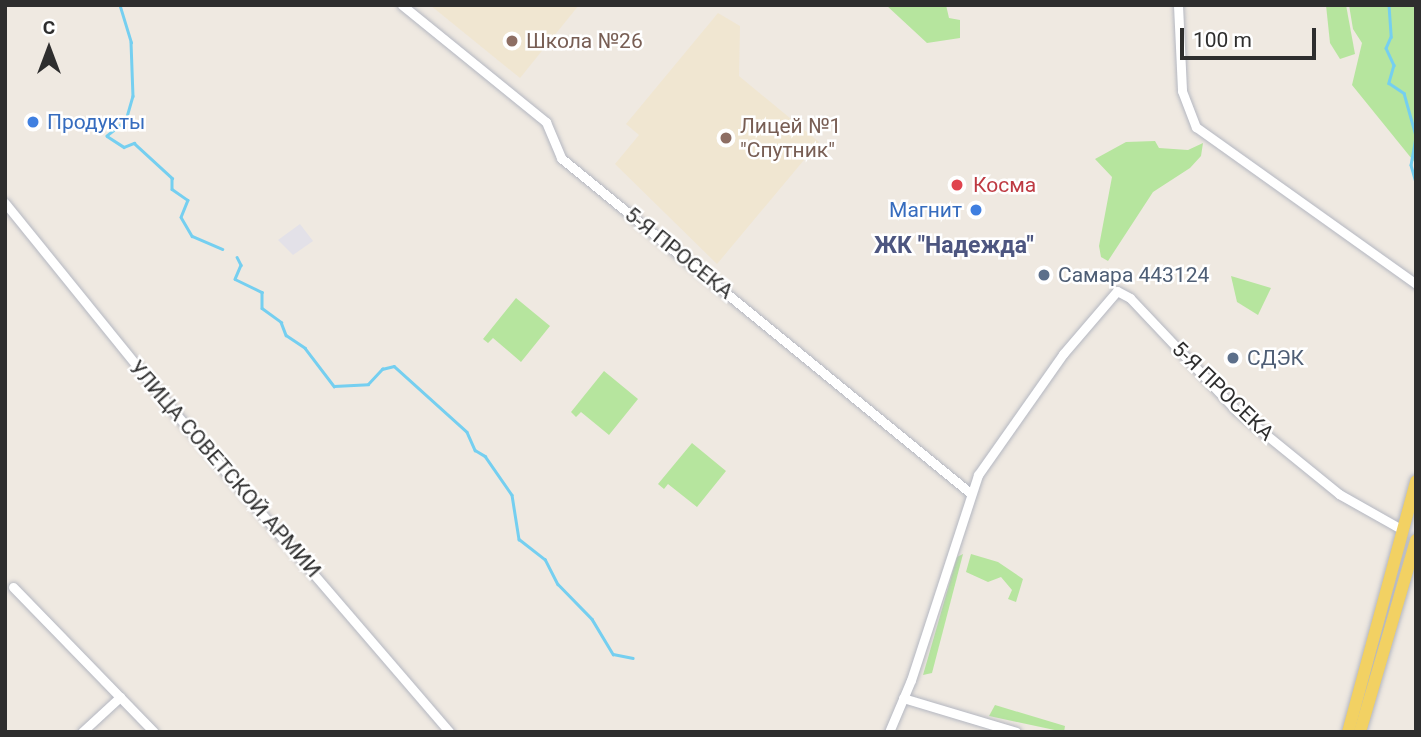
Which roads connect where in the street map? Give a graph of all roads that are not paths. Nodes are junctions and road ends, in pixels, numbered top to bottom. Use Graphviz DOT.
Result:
graph roads {
  1 [pos="402,5"];
  2 [pos="1178,5"];
  3 [pos="5,203"];
  4 [pos="1416,284"];
  5 [pos="1416,481"];
  6 [pos="969,492"];
  7 [pos="1403,530"];
  8 [pos="1416,540"];
  9 [pos="13,587"];
  10 [pos="120,697"];
  11 [pos="903,698"];
  12 [pos="82,732"];
  13 [pos="154,732"];
  14 [pos="450,732"];
  15 [pos="889,732"];
  16 [pos="1016,732"];
  17 [pos="1348,732"];
  18 [pos="1360,732"];
  1 -- 6 [label="street, 5-Я ПРОСЕКА"];
  2 -- 4 [label="street"];
  3 -- 14 [label="street, УЛИЦА СОВЕТСКОЙ АРМИИ"];
  5 -- 7 [label="main road"];
  6 -- 7 [label="street, 5-Я ПРОСЕКА"];
  6 -- 11 [label="street, 5-Я ПРОСЕКА"];
  7 -- 17 [label="main road"];
  8 -- 18 [label="main road"];
  9 -- 10 [label="street"];
  10 -- 12 [label="street"];
  10 -- 13 [label="street"];
  11 -- 15 [label="street, 5-Я ПРОСЕКА"];
  11 -- 16 [label="street"];
}
